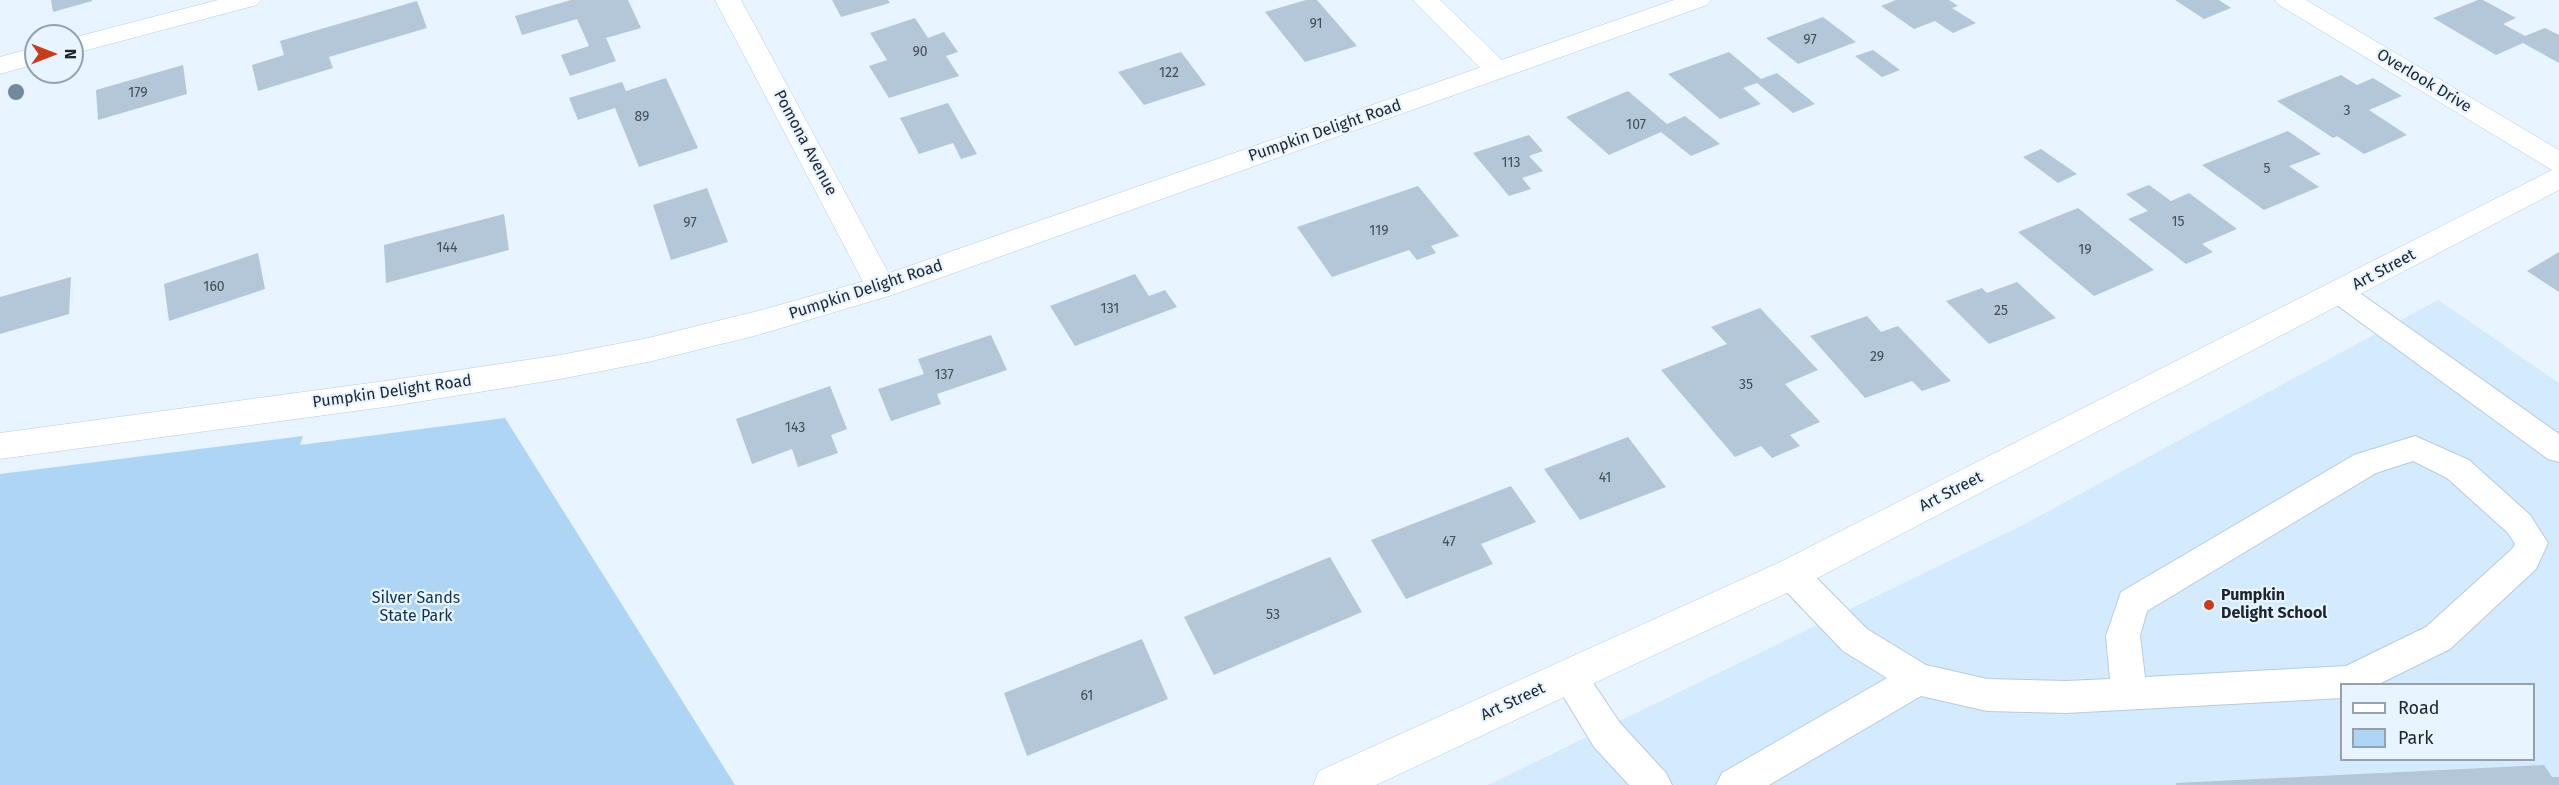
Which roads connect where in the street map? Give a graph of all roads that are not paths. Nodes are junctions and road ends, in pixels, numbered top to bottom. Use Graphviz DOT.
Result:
graph roads {
  1 [pos="248,0"];
  2 [pos="728,0"];
  3 [pos="1426,0"];
  4 [pos="1698,0"];
  5 [pos="2288,0"];
  6 [pos="84,43"];
  7 [pos="24,59"];
  8 [pos="0,66"];
  9 [pos="1497,70"];
  10 [pos="2559,163"];
  11 [pos="2559,178"];
  12 [pos="881,287"];
  13 [pos="2340,293"];
  14 [pos="0,446"];
  15 [pos="2559,450"];
  16 [pos="1791,574"];
  17 [pos="1569,676"];
  18 [pos="1918,679"];
  19 [pos="2129,694"];
  20 [pos="1333,785"];
  21 [pos="1653,785"];
  22 [pos="1735,785"];
  1 -- 6 [label="street"];
  2 -- 12 [label="street, Pomona Avenue"];
  3 -- 9 [label="street"];
  4 -- 9 [label="street, Pumpkin Delight Road"];
  5 -- 10 [label="street, Overlook Drive"];
  7 -- 8 [label="street"];
  9 -- 12 [label="street, Pumpkin Delight Road"];
  11 -- 13 [label="street, Art Street"];
  12 -- 14 [label="street, Pumpkin Delight Road"];
  13 -- 15 [label="lane"];
  13 -- 16 [label="street, Art Street"];
  16 -- 17 [label="street, Art Street"];
  16 -- 18 [label="lane"];
  17 -- 20 [label="street, Art Street"];
  17 -- 21 [label="lane"];
  18 -- 19 [label="lane"];
  18 -- 22 [label="lane"];
  19 -- 19 [label="lane"];
}
